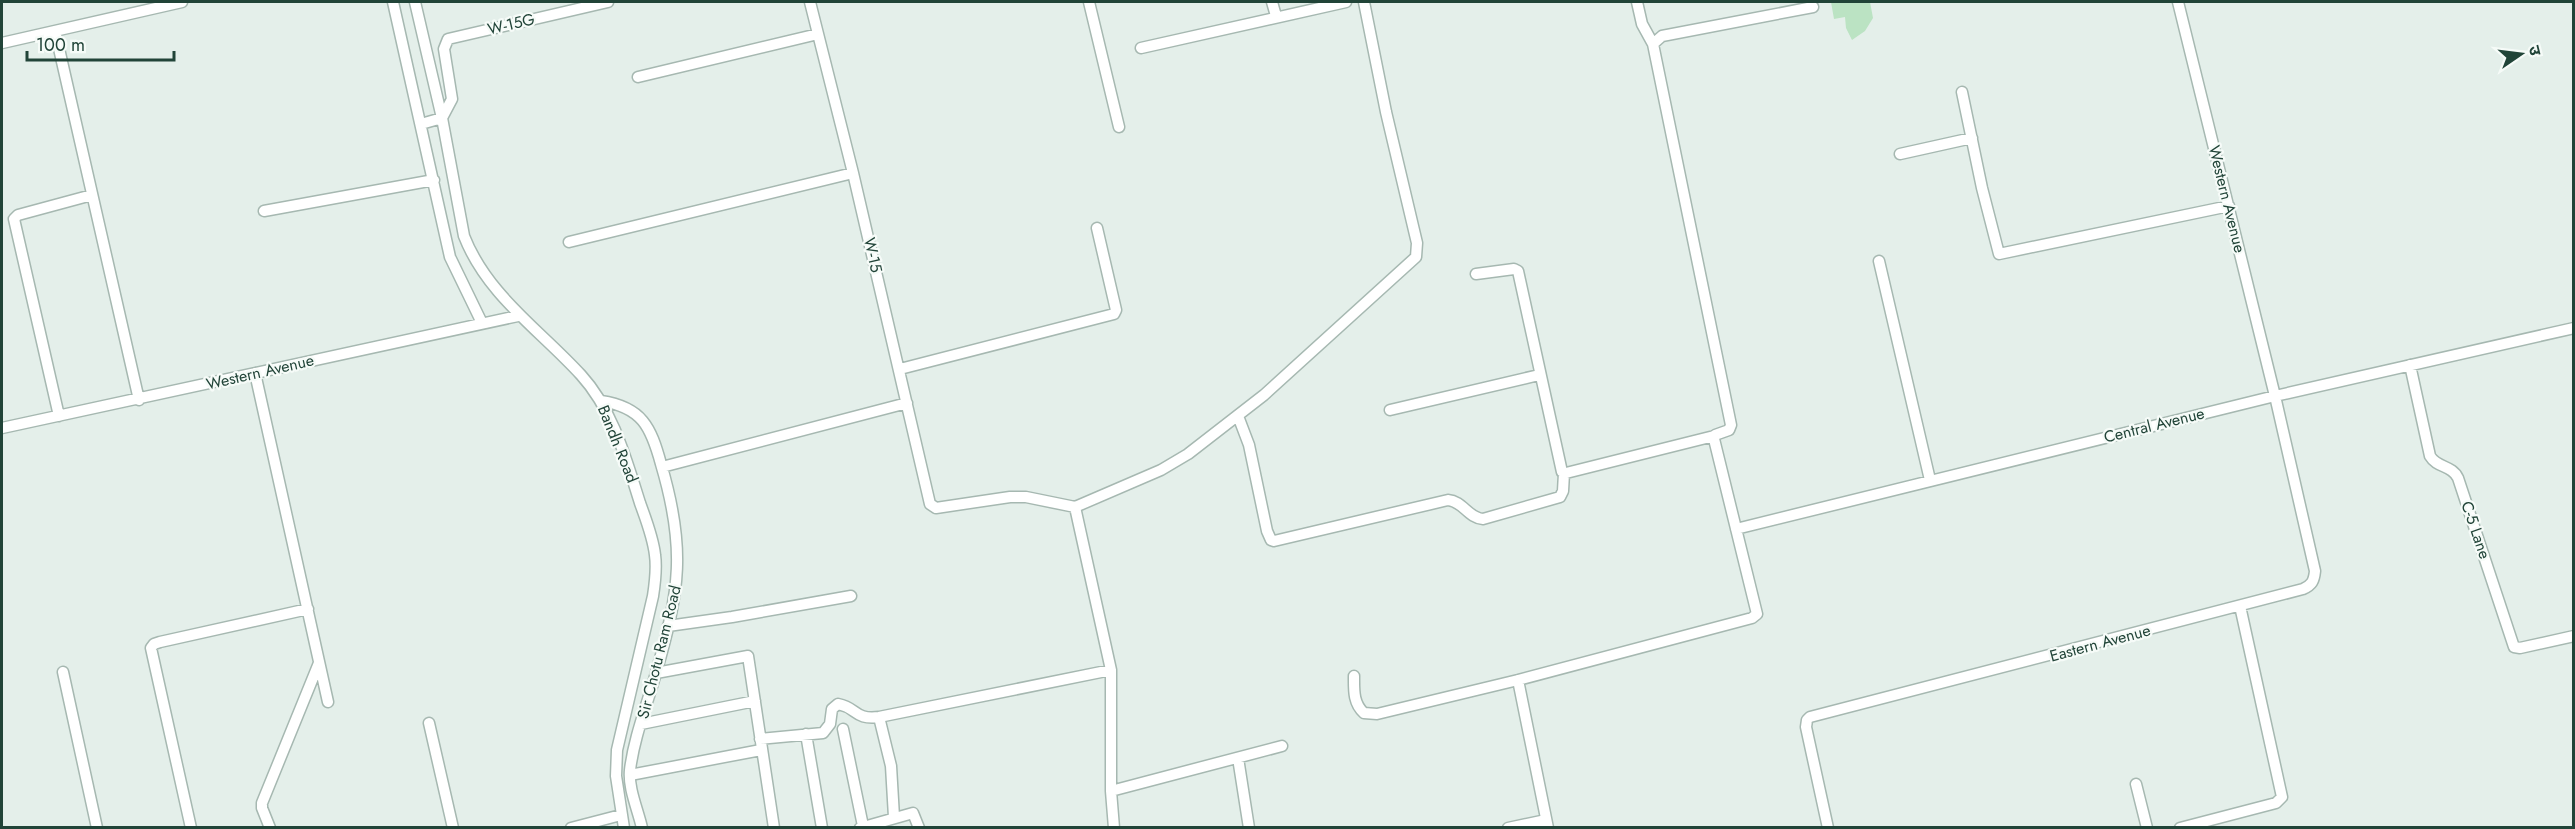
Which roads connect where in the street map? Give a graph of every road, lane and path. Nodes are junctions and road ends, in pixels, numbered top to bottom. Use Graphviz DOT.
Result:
graph roads {
  1 [pos="182,2"];
  2 [pos="393,2"];
  3 [pos="415,2"];
  4 [pos="608,2"];
  5 [pos="810,2"];
  6 [pos="1089,2"];
  7 [pos="1272,2"];
  8 [pos="1346,2"];
  9 [pos="1364,2"];
  10 [pos="1637,2"];
  11 [pos="2178,2"];
  12 [pos="1813,7"];
  13 [pos="1276,16"];
  14 [pos="55,31"];
  15 [pos="818,34"];
  16 [pos="2,44"];
  17 [pos="1653,44"];
  18 [pos="1142,48"];
  19 [pos="638,77"];
  20 [pos="1962,92"];
  21 [pos="442,118"];
  22 [pos="421,124"];
  23 [pos="1119,127"];
  24 [pos="1972,138"];
  25 [pos="1900,154"];
  26 [pos="853,173"];
  27 [pos="434,180"];
  28 [pos="92,195"];
  29 [pos="2229,206"];
  30 [pos="264,211"];
  31 [pos="1097,228"];
  32 [pos="569,242"];
  33 [pos="1879,261"];
  34 [pos="1476,274"];
  35 [pos="518,316"];
  36 [pos="482,323"];
  37 [pos="2574,328"];
  38 [pos="2410,365"];
  39 [pos="900,369"];
  40 [pos="255,374"];
  41 [pos="1539,375"];
  42 [pos="2275,396"];
  43 [pos="139,399"];
  44 [pos="601,401"];
  45 [pos="907,403"];
  46 [pos="1390,410"];
  47 [pos="59,416"];
  48 [pos="1238,416"];
  49 [pos="2,428"];
  50 [pos="1714,436"];
  51 [pos="662,467"];
  52 [pos="1564,473"];
  53 [pos="1930,480"];
  54 [pos="1075,507"];
  55 [pos="1736,529"];
  56 [pos="852,596"];
  57 [pos="2240,606"];
  58 [pos="308,609"];
  59 [pos="668,626"];
  60 [pos="2574,636"];
  61 [pos="320,662"];
  62 [pos="1111,670"];
  63 [pos="63,672"];
  64 [pos="656,674"];
  65 [pos="1354,676"];
  66 [pos="1518,680"];
  67 [pos="755,700"];
  68 [pos="328,702"];
  69 [pos="879,717"];
  70 [pos="429,723"];
  71 [pos="641,724"];
  72 [pos="843,729"];
  73 [pos="806,734"];
  74 [pos="760,744"];
  75 [pos="1282,746"];
  76 [pos="1238,758"];
  77 [pos="630,775"];
  78 [pos="2136,784"];
  79 [pos="1111,791"];
  80 [pos="621,815"];
  81 [pos="894,817"];
  82 [pos="2218,823"];
  83 [pos="1547,824"];
  84 [pos="862,827"];
  85 [pos="97,828"];
  86 [pos="191,828"];
  87 [pos="270,828"];
  88 [pos="453,828"];
  89 [pos="571,828"];
  90 [pos="624,828"];
  91 [pos="642,828"];
  92 [pos="774,828"];
  93 [pos="822,828"];
  94 [pos="919,828"];
  95 [pos="1114,828"];
  96 [pos="1249,828"];
  97 [pos="1508,828"];
  98 [pos="1828,828"];
  99 [pos="2147,828"];
  100 [pos="2180,828"];
  1 -- 14 [label="street"];
  2 -- 22 [label="street"];
  3 -- 21 [label="street, Bandh Road"];
  4 -- 21 [label="street, W-15G"];
  5 -- 15 [label="street, W-15"];
  6 -- 23 [label="street"];
  7 -- 13 [label="street"];
  8 -- 13 [label="street"];
  9 -- 48 [label="street"];
  10 -- 17 [label="street"];
  11 -- 29 [label="street, Western Avenue"];
  12 -- 17 [label="street"];
  13 -- 18 [label="street"];
  14 -- 16 [label="street"];
  14 -- 28 [label="street"];
  15 -- 19 [label="street"];
  15 -- 26 [label="street, W-15"];
  17 -- 50 [label="street"];
  20 -- 24 [label="street"];
  21 -- 22 [label="street"];
  21 -- 35 [label="street, Bandh Road"];
  22 -- 27 [label="street"];
  24 -- 25 [label="street"];
  24 -- 29 [label="street"];
  26 -- 32 [label="street"];
  26 -- 39 [label="street, W-15"];
  27 -- 30 [label="street"];
  27 -- 36 [label="street"];
  28 -- 43 [label="street"];
  28 -- 47 [label="street"];
  29 -- 42 [label="street, Western Avenue"];
  31 -- 39 [label="street"];
  33 -- 53 [label="street"];
  34 -- 41 [label="street"];
  35 -- 36 [label="street, Western Avenue"];
  35 -- 44 [label="street, Bandh Road"];
  36 -- 40 [label="street, Western Avenue"];
  37 -- 38 [label="street, Central Avenue"];
  38 -- 42 [label="street, Central Avenue"];
  38 -- 60 [label="street, C-5 Lane"];
  39 -- 45 [label="street, W-15"];
  40 -- 43 [label="street, Western Avenue"];
  40 -- 58 [label="street"];
  41 -- 46 [label="street"];
  41 -- 52 [label="street"];
  42 -- 53 [label="street, Central Avenue"];
  42 -- 57 [label="street, Eastern Avenue"];
  43 -- 47 [label="street, Western Avenue"];
  44 -- 51 [label="street, Sir Chotu Ram Road"];
  44 -- 80 [label="street, Bandh Road"];
  45 -- 51 [label="street"];
  45 -- 54 [label="street, W-15"];
  47 -- 49 [label="street, Western Avenue"];
  48 -- 52 [label="street"];
  48 -- 54 [label="street"];
  50 -- 52 [label="street"];
  50 -- 55 [label="street"];
  51 -- 59 [label="street, Sir Chotu Ram Road"];
  53 -- 55 [label="street, Central Avenue"];
  54 -- 62 [label="street"];
  55 -- 66 [label="street"];
  56 -- 59 [label="street"];
  57 -- 82 [label="street"];
  57 -- 98 [label="street, Eastern Avenue"];
  58 -- 61 [label="street"];
  58 -- 86 [label="street"];
  59 -- 64 [label="street, Sir Chotu Ram Road"];
  61 -- 68 [label="street"];
  61 -- 87 [label="street"];
  62 -- 69 [label="street"];
  62 -- 79 [label="street"];
  63 -- 85 [label="street"];
  64 -- 67 [label="street"];
  64 -- 71 [label="street, Sir Chotu Ram Road"];
  65 -- 66 [label="street"];
  66 -- 83 [label="street"];
  67 -- 71 [label="street"];
  67 -- 74 [label="street"];
  69 -- 73 [label="street"];
  69 -- 81 [label="street"];
  70 -- 88 [label="street"];
  71 -- 77 [label="street, Sir Chotu Ram Road"];
  72 -- 84 [label="street"];
  73 -- 74 [label="street"];
  73 -- 93 [label="street"];
  74 -- 77 [label="street"];
  74 -- 92 [label="street"];
  75 -- 76 [label="street"];
  76 -- 79 [label="street"];
  76 -- 96 [label="street"];
  77 -- 91 [label="street, Sir Chotu Ram Road"];
  78 -- 99 [label="street"];
  79 -- 95 [label="street"];
  80 -- 89 [label="street"];
  80 -- 90 [label="street, Bandh Road"];
  81 -- 84 [label="street"];
  81 -- 94 [label="street"];
  82 -- 100 [label="street"];
  83 -- 97 [label="street"];
}
